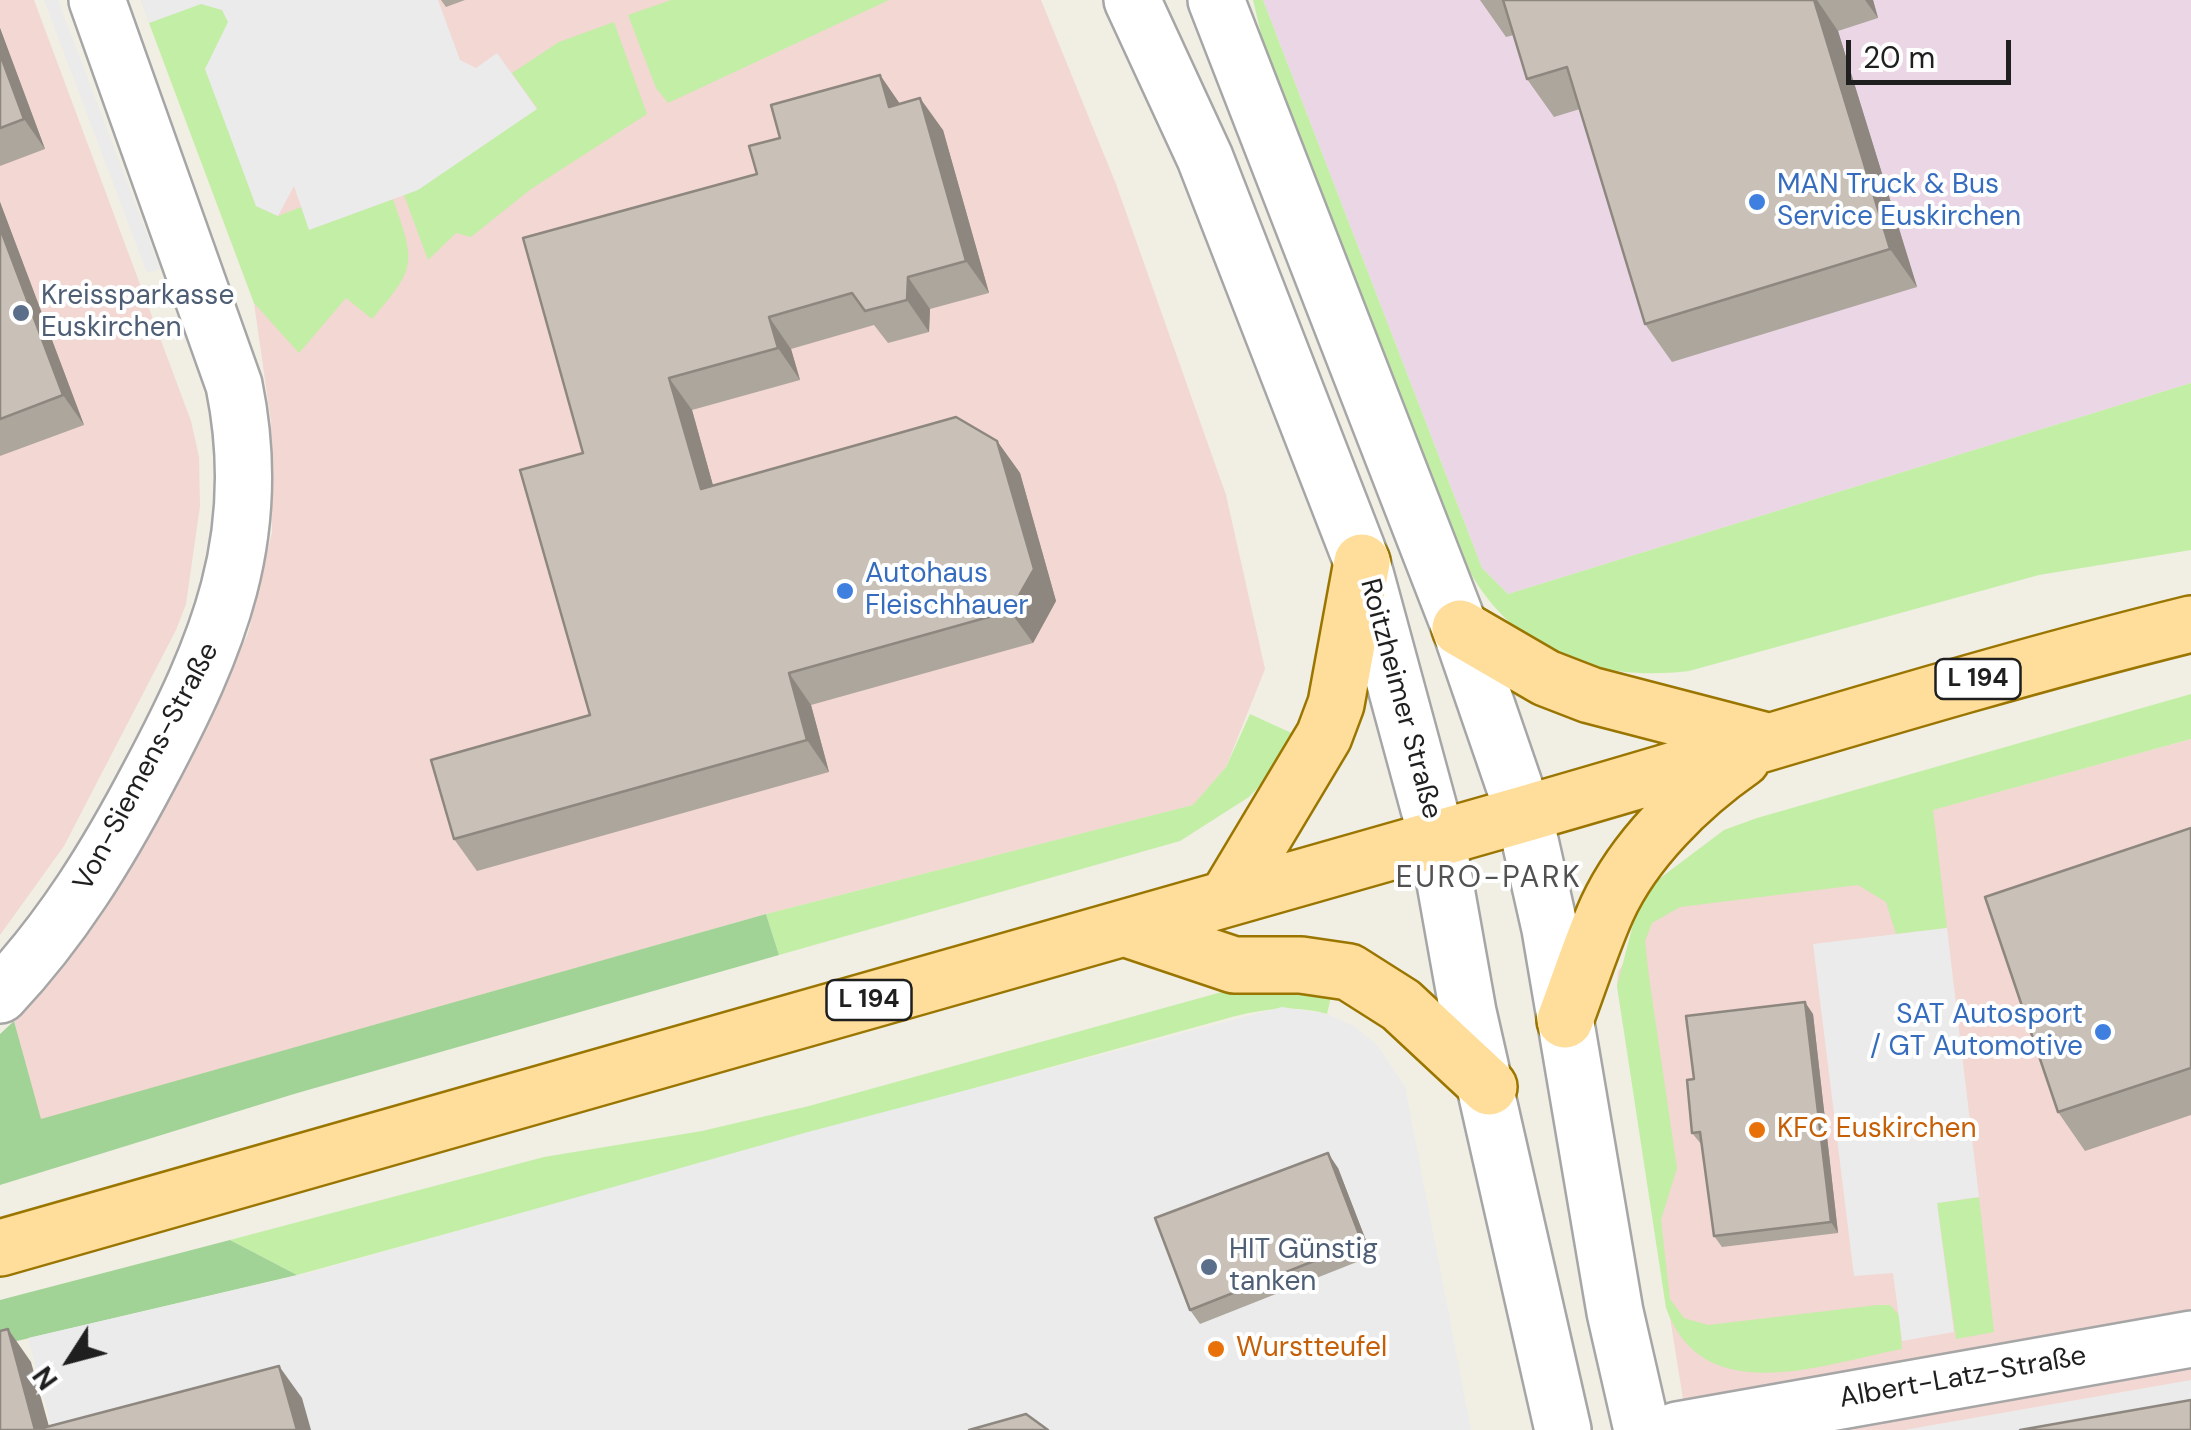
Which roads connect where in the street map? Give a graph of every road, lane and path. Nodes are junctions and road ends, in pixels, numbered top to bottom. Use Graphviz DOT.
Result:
graph roads {
  1 [pos="97,0"];
  2 [pos="1132,0"];
  3 [pos="1216,0"];
  4 [pos="1362,562"];
  5 [pos="2191,624"];
  6 [pos="1460,628"];
  7 [pos="1767,741"];
  8 [pos="1524,814"];
  9 [pos="1438,838"];
  10 [pos="1226,898"];
  11 [pos="1127,929"];
  12 [pos="0,995"];
  13 [pos="1565,1020"];
  14 [pos="1488,1088"];
  15 [pos="0,1248"];
  16 [pos="2191,1339"];
  17 [pos="1563,1430"];
  18 [pos="1642,1430"];
  19 [pos="1677,1430"];
  1 -- 12 [label="street, Von-Siemens-Straße"];
  2 -- 4 [label="street, Roitzheimer Straße"];
  3 -- 6 [label="street"];
  4 -- 9 [label="street, Roitzheimer Straße"];
  4 -- 10 [label="main road"];
  5 -- 7 [label="main road, L 194"];
  6 -- 7 [label="main road"];
  6 -- 8 [label="street"];
  7 -- 8 [label="main road, L 194"];
  7 -- 13 [label="main road, L 194"];
  8 -- 9 [label="main road, L 194"];
  8 -- 13 [label="street"];
  9 -- 10 [label="main road, L 194"];
  9 -- 14 [label="street, Roitzheimer Straße"];
  10 -- 11 [label="main road, L 194"];
  11 -- 14 [label="main road"];
  11 -- 15 [label="main road, L 194"];
  13 -- 18 [label="street"];
  14 -- 17 [label="street, Roitzheimer Straße"];
  16 -- 19 [label="street, Albert-Latz-Straße"];
}
